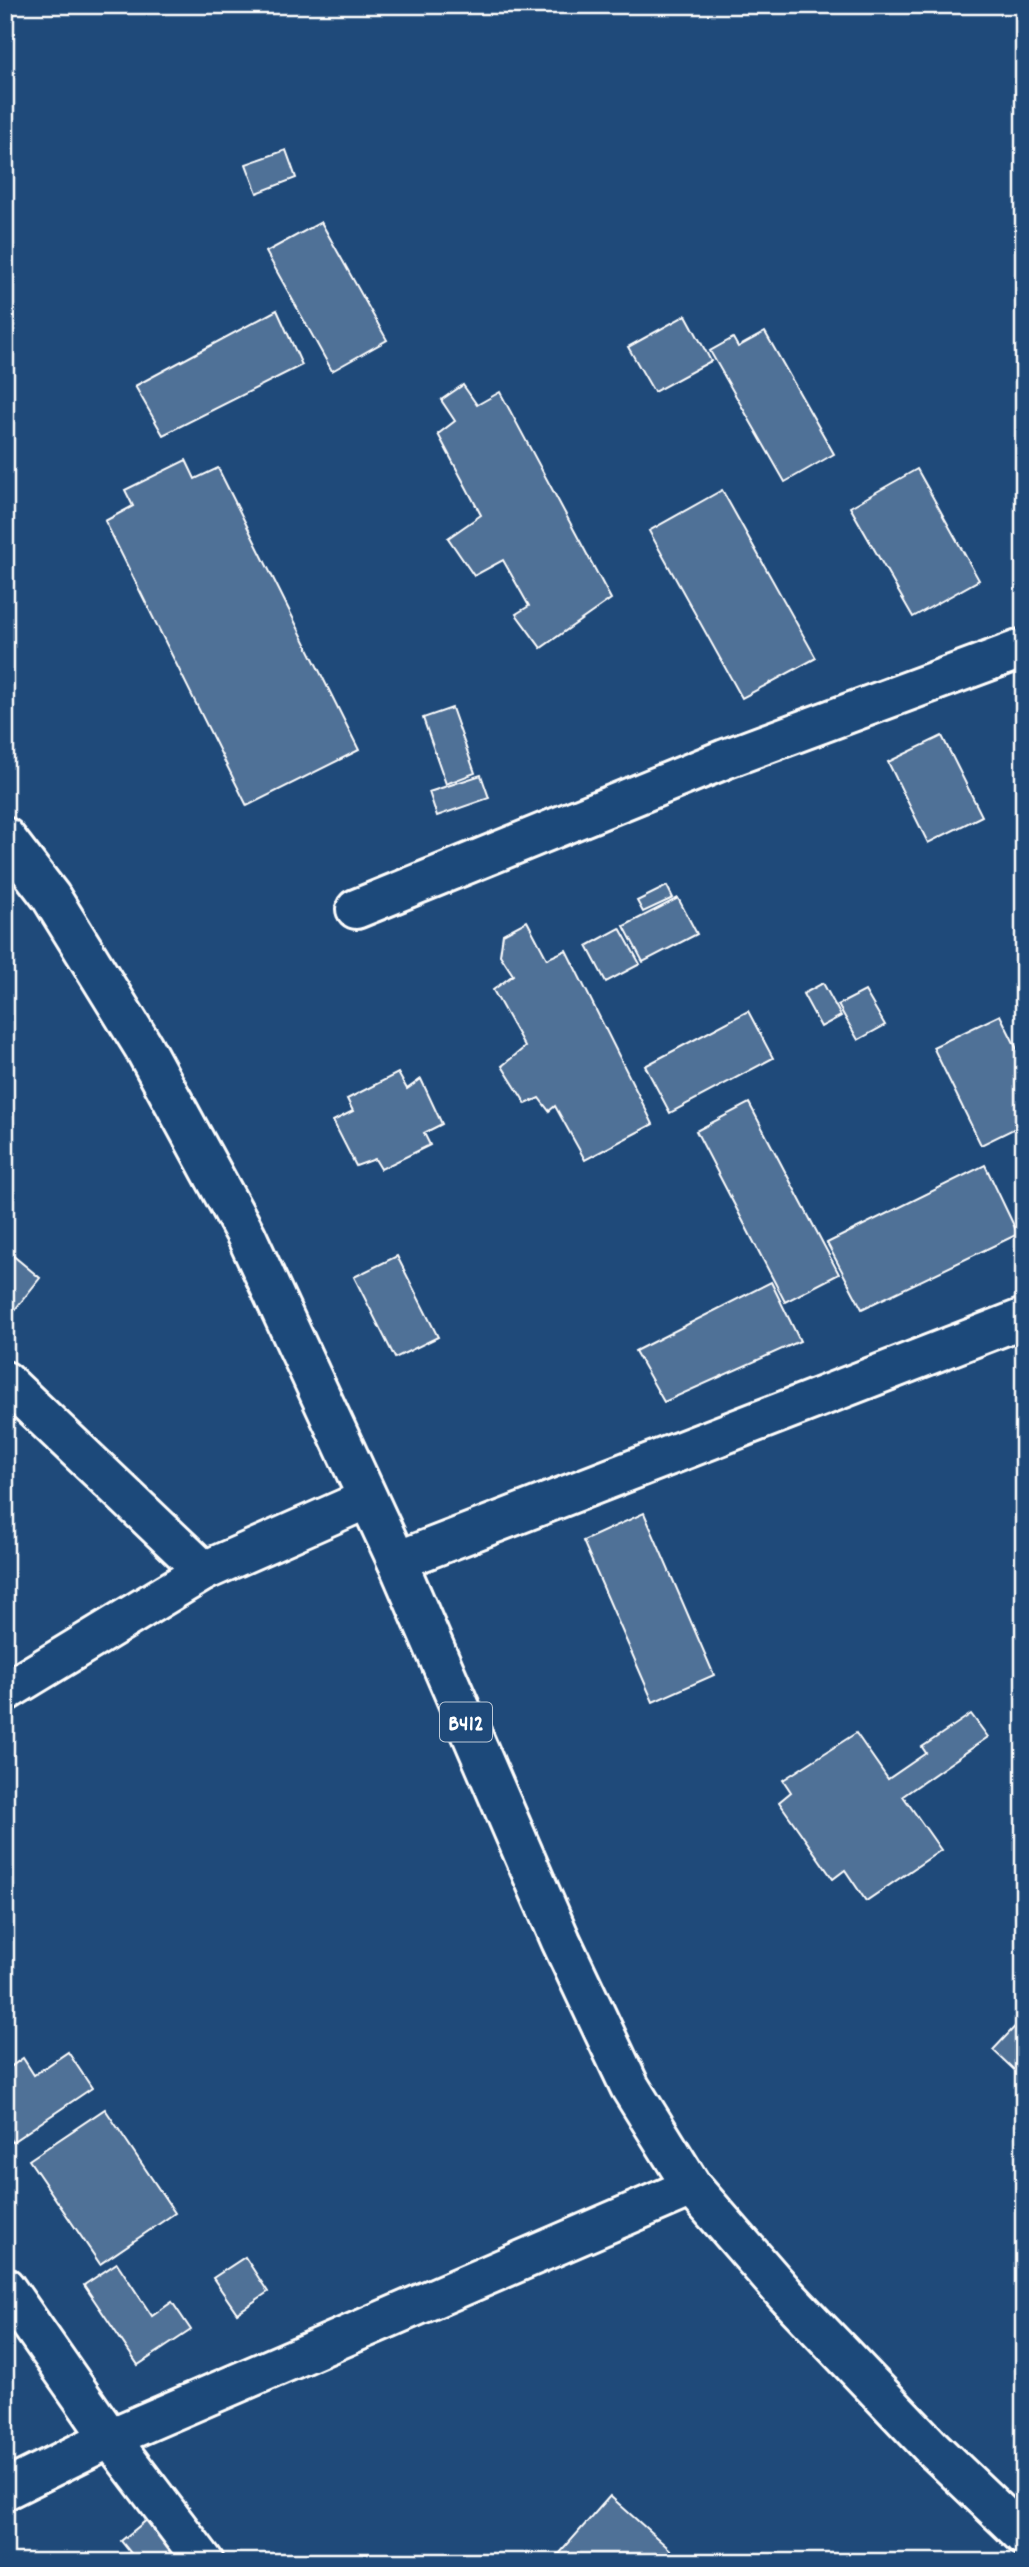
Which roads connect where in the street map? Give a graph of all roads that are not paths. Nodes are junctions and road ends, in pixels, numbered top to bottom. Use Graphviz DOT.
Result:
graph roads {
  1 [pos="1024,648"];
  2 [pos="5,837"];
  3 [pos="356,909"];
  4 [pos="1024,1318"];
  5 [pos="5,1381"];
  6 [pos="367,1499"];
  7 [pos="397,1561"];
  8 [pos="204,1571"];
  9 [pos="5,1692"];
  10 [pos="692,2187"];
  11 [pos="5,2287"];
  12 [pos="110,2438"];
  13 [pos="5,2490"];
  14 [pos="1024,2536"];
  15 [pos="204,2562"];
  1 -- 3 [label="street"];
  2 -- 6 [label="street, B412"];
  4 -- 7 [label="street"];
  5 -- 8 [label="street"];
  6 -- 7 [label="street, B412"];
  6 -- 8 [label="street"];
  7 -- 10 [label="street, B412"];
  8 -- 9 [label="street"];
  10 -- 12 [label="street"];
  10 -- 14 [label="street, B412"];
  11 -- 12 [label="street"];
  12 -- 13 [label="street"];
  12 -- 15 [label="street"];
}
